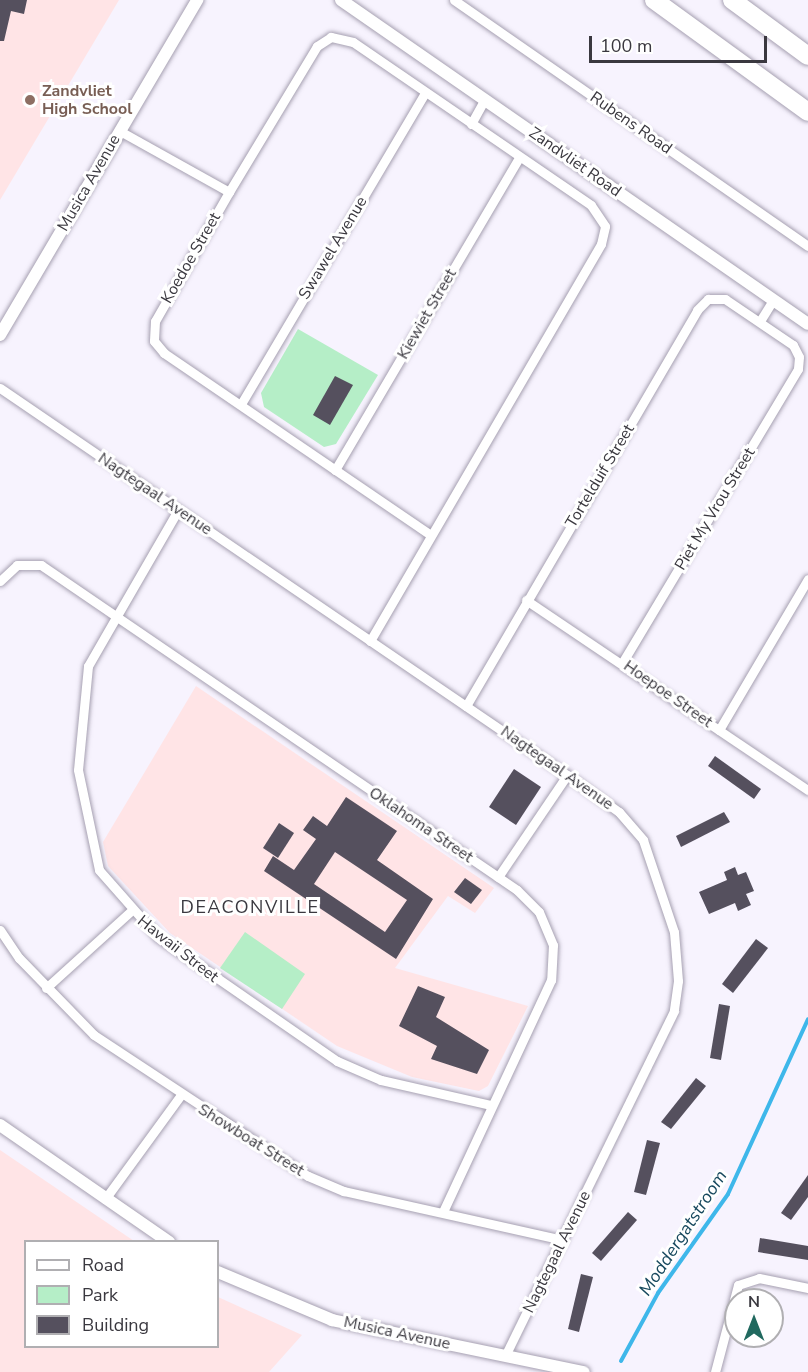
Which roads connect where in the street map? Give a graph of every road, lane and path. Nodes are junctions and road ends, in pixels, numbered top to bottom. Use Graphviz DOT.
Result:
graph roads {
  1 [pos="197,0"];
  2 [pos="341,0"];
  3 [pos="454,0"];
  4 [pos="654,0"];
  5 [pos="732,0"];
  6 [pos="808,56"];
  7 [pos="425,93"];
  8 [pos="485,99"];
  9 [pos="808,112"];
  10 [pos="471,124"];
  11 [pos="120,131"];
  12 [pos="518,159"];
  13 [pos="229,192"];
  14 [pos="808,246"];
  15 [pos="773,300"];
  16 [pos="760,321"];
  17 [pos="808,324"];
  18 [pos="0,335"];
  19 [pos="796,352"];
  20 [pos="0,388"];
  21 [pos="241,404"];
  22 [pos="335,470"];
  23 [pos="178,510"];
  24 [pos="429,534"];
  25 [pos="808,579"];
  26 [pos="0,581"];
  27 [pos="526,600"];
  28 [pos="114,616"];
  29 [pos="370,641"];
  30 [pos="622,663"];
  31 [pos="466,706"];
  32 [pos="719,730"];
  33 [pos="567,775"];
  34 [pos="808,790"];
  35 [pos="498,877"];
  36 [pos="130,911"];
  37 [pos="0,930"];
  38 [pos="46,988"];
  39 [pos="180,1096"];
  40 [pos="491,1105"];
  41 [pos="0,1125"];
  42 [pos="105,1199"];
  43 [pos="443,1212"];
  44 [pos="167,1240"];
  45 [pos="563,1240"];
  46 [pos="219,1272"];
  47 [pos="808,1288"];
  48 [pos="505,1356"];
  49 [pos="584,1372"];
  50 [pos="715,1372"];
  1 -- 11 [label="street, Musica Avenue"];
  2 -- 8 [label="street, Zandvliet Road"];
  3 -- 14 [label="street, Rubens Road"];
  4 -- 9 [label="highway"];
  5 -- 6 [label="highway"];
  7 -- 10 [label="street, Koedoe Street"];
  7 -- 13 [label="street, Koedoe Street"];
  7 -- 21 [label="street, Swawel Avenue"];
  8 -- 10 [label="street"];
  8 -- 15 [label="street, Zandvliet Road"];
  10 -- 12 [label="street, Koedoe Street"];
  11 -- 13 [label="street"];
  11 -- 18 [label="street, Musica Avenue"];
  12 -- 22 [label="street, Kiewiet Street"];
  12 -- 24 [label="street, Koedoe Street"];
  13 -- 21 [label="street, Koedoe Street"];
  15 -- 16 [label="street"];
  15 -- 17 [label="street, Zandvliet Road"];
  16 -- 19 [label="street, Tortelduif Street"];
  16 -- 27 [label="street, Tortelduif Street"];
  19 -- 30 [label="street, Piet My Vrou Street"];
  20 -- 23 [label="street, Nagtegaal Avenue"];
  21 -- 22 [label="street, Koedoe Street"];
  22 -- 24 [label="street, Koedoe Street"];
  23 -- 28 [label="street, Hawaii Street"];
  23 -- 29 [label="street, Nagtegaal Avenue"];
  24 -- 29 [label="street, Koedoe Street"];
  25 -- 32 [label="street"];
  26 -- 28 [label="street, Oklahoma Street"];
  27 -- 30 [label="street, Hoepoe Street"];
  27 -- 31 [label="street, Tortelduif Street"];
  28 -- 35 [label="street, Oklahoma Street"];
  28 -- 36 [label="street, Hawaii Street"];
  29 -- 31 [label="street, Nagtegaal Avenue"];
  30 -- 32 [label="street, Hoepoe Street"];
  31 -- 33 [label="street, Nagtegaal Avenue"];
  32 -- 34 [label="street, Hoepoe Street"];
  33 -- 35 [label="street"];
  33 -- 45 [label="street, Nagtegaal Avenue"];
  35 -- 40 [label="street, Oklahoma Street"];
  36 -- 38 [label="street"];
  36 -- 40 [label="street, Hawaii Street"];
  37 -- 38 [label="street, Showboat Street"];
  38 -- 39 [label="street, Showboat Street"];
  39 -- 42 [label="street"];
  39 -- 43 [label="street, Showboat Street"];
  40 -- 43 [label="street, Oklahoma Street"];
  41 -- 42 [label="street"];
  42 -- 44 [label="street"];
  43 -- 45 [label="street, Showboat Street"];
  45 -- 48 [label="street, Nagtegaal Avenue"];
  46 -- 48 [label="street, Musica Avenue"];
  47 -- 50 [label="street"];
  48 -- 49 [label="street, Musica Avenue"];
}
